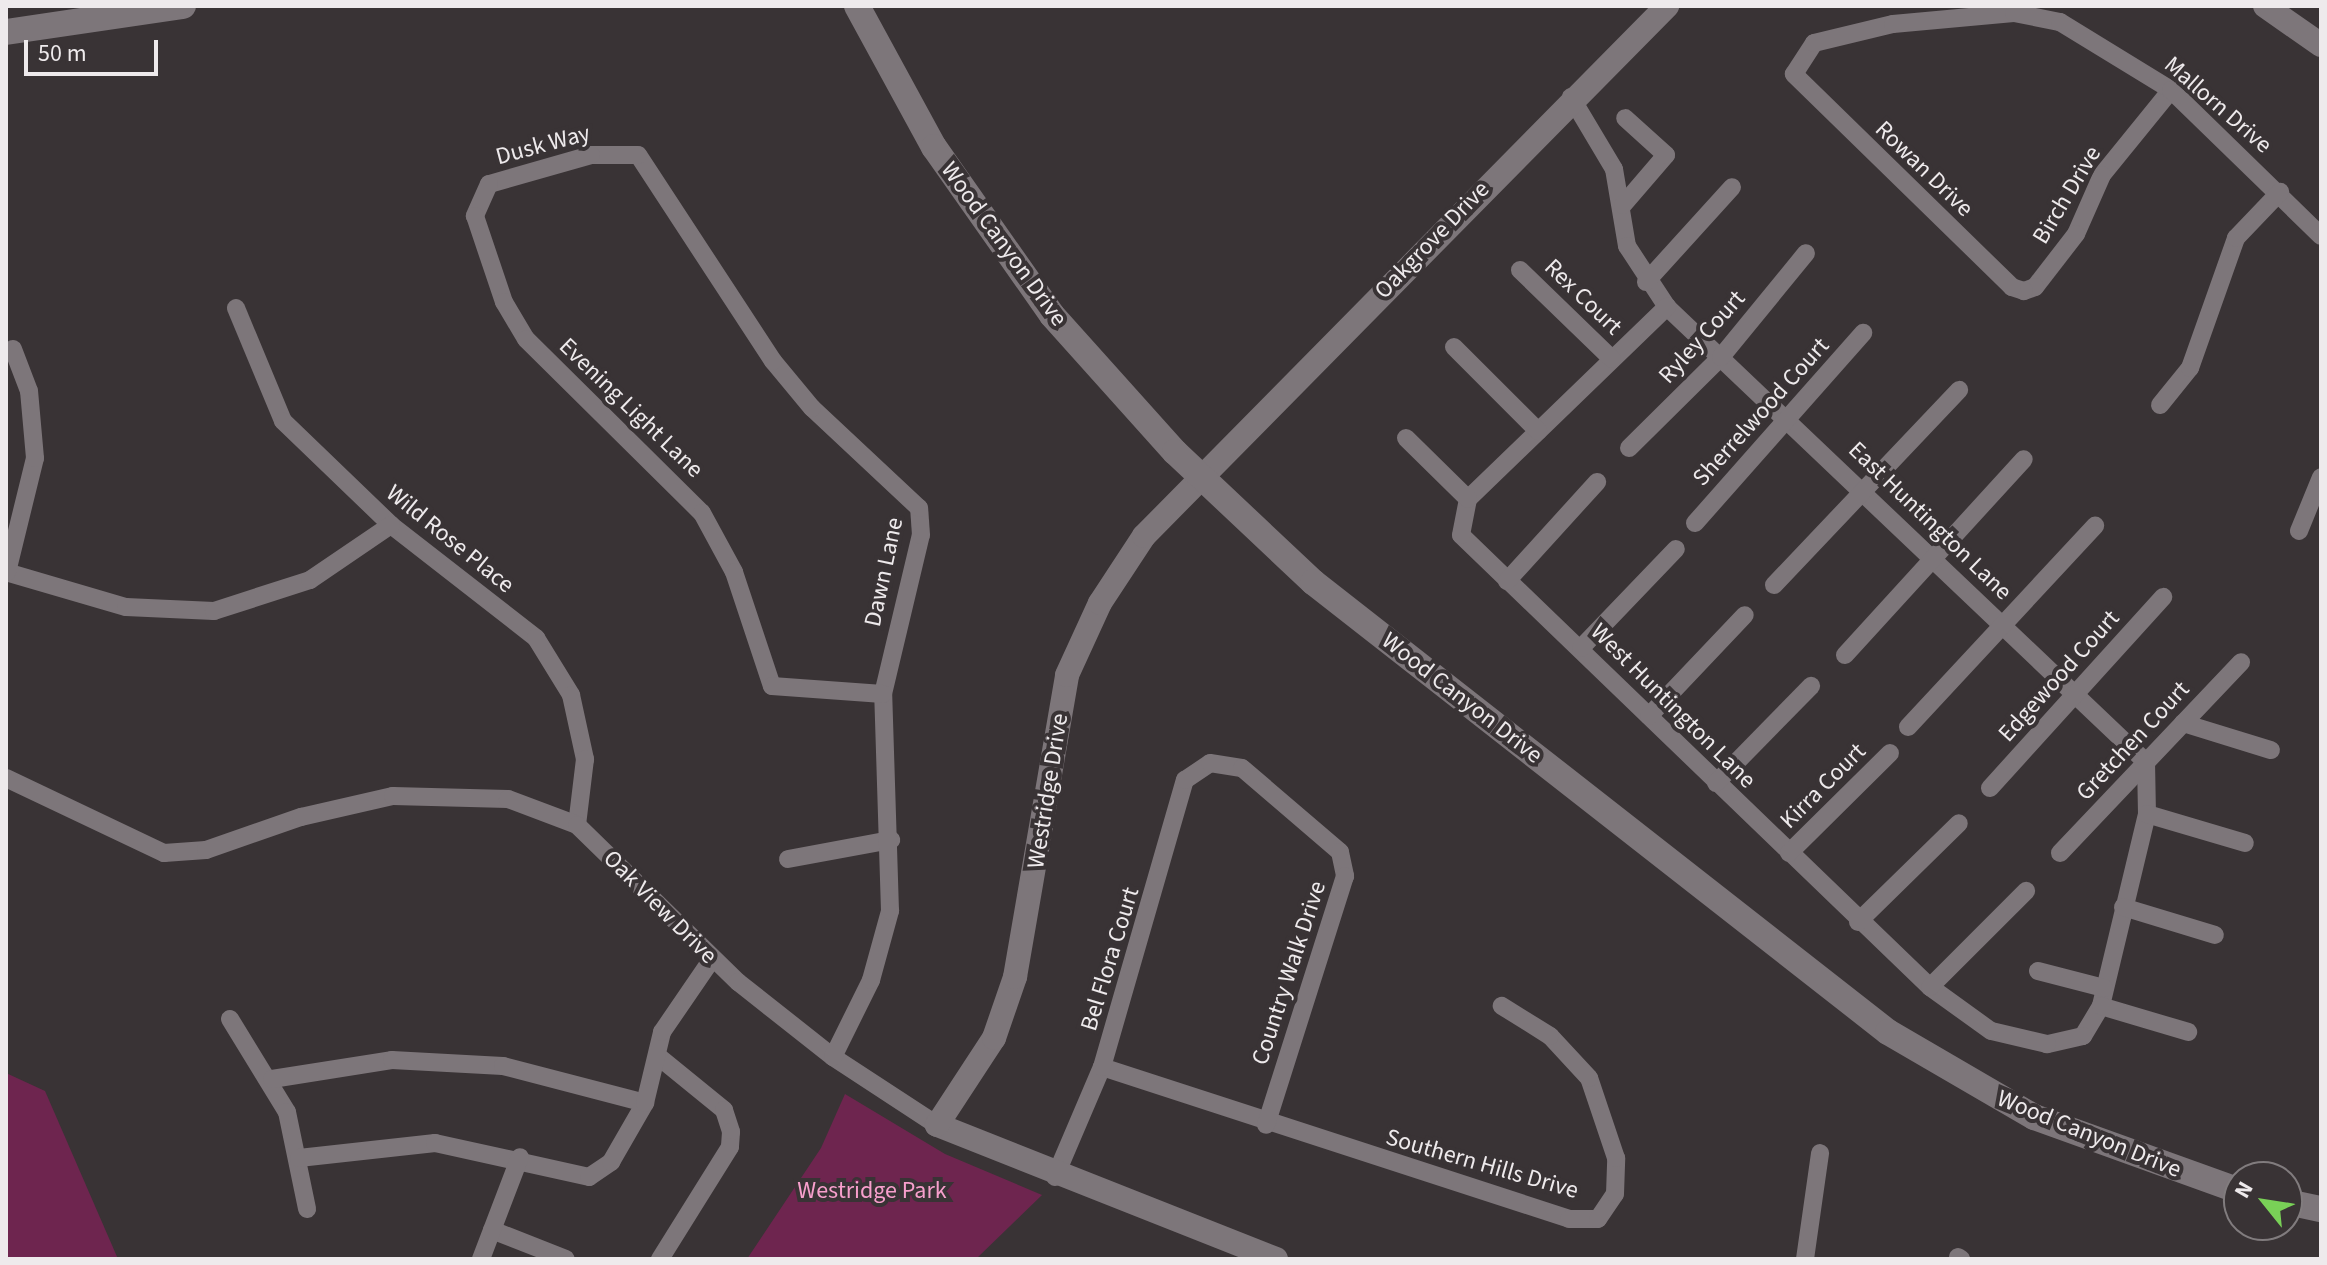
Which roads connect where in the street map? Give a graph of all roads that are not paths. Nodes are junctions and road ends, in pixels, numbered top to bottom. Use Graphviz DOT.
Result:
graph roads {
  1 [pos="183,6"];
  2 [pos="857,6"];
  3 [pos="1667,6"];
  4 [pos="2265,6"];
  5 [pos="1892,15"];
  6 [pos="6,32"];
  7 [pos="2321,45"];
  8 [pos="1797,64"];
  9 [pos="2171,90"];
  10 [pos="1571,97"];
  11 [pos="1625,118"];
  12 [pos="621,151"];
  13 [pos="1732,187"];
  14 [pos="2280,192"];
  15 [pos="481,194"];
  16 [pos="1623,205"];
  17 [pos="2321,236"];
  18 [pos="1806,253"];
  19 [pos="1520,270"];
  20 [pos="1646,282"];
  21 [pos="2035,287"];
  22 [pos="1667,307"];
  23 [pos="236,308"];
  24 [pos="1863,333"];
  25 [pos="1454,347"];
  26 [pos="13,349"];
  27 [pos="1721,357"];
  28 [pos="1612,359"];
  29 [pos="1959,390"];
  30 [pos="2160,405"];
  31 [pos="1793,420"];
  32 [pos="1538,431"];
  33 [pos="1406,438"];
  34 [pos="1629,448"];
  35 [pos="2024,459"];
  36 [pos="2321,477"];
  37 [pos="1200,478"];
  38 [pos="1597,482"];
  39 [pos="1865,490"];
  40 [pos="1468,499"];
  41 [pos="1695,523"];
  42 [pos="391,525"];
  43 [pos="2095,526"];
  44 [pos="2299,531"];
  45 [pos="1676,549"];
  46 [pos="1935,557"];
  47 [pos="6,572"];
  48 [pos="1507,581"];
  49 [pos="1774,585"];
  50 [pos="2163,597"];
  51 [pos="1745,615"];
  52 [pos="2002,625"];
  53 [pos="1581,648"];
  54 [pos="1845,655"];
  55 [pos="2241,662"];
  56 [pos="1811,686"];
  57 [pos="883,694"];
  58 [pos="2074,695"];
  59 [pos="1649,716"];
  60 [pos="2183,723"];
  61 [pos="1908,727"];
  62 [pos="2271,750"];
  63 [pos="1890,753"];
  64 [pos="2146,762"];
  65 [pos="1210,763"];
  66 [pos="6,778"];
  67 [pos="1716,783"];
  68 [pos="1990,788"];
  69 [pos="2147,814"];
  70 [pos="1959,823"];
  71 [pos="577,825"];
  72 [pos="891,840"];
  73 [pos="2245,843"];
  74 [pos="1789,853"];
  75 [pos="2060,853"];
  76 [pos="788,859"];
  77 [pos="2026,891"];
  78 [pos="2123,907"];
  79 [pos="1858,922"];
  80 [pos="2215,935"];
  81 [pos="712,959"];
  82 [pos="2038,971"];
  83 [pos="1930,987"];
  84 [pos="2102,997"];
  85 [pos="1502,1006"];
  86 [pos="230,1019"];
  87 [pos="2188,1032"];
  88 [pos="659,1057"];
  89 [pos="833,1057"];
  90 [pos="1102,1067"];
  91 [pos="272,1079"];
  92 [pos="645,1103"];
  93 [pos="937,1125"];
  94 [pos="1266,1125"];
  95 [pos="1820,1153"];
  96 [pos="520,1157"];
  97 [pos="299,1158"];
  98 [pos="1055,1177"];
  99 [pos="2223,1185"];
  100 [pos="307,1209"];
  101 [pos="492,1230"];
  102 [pos="481,1259"];
  103 [pos="566,1259"];
  104 [pos="660,1259"];
  105 [pos="1276,1259"];
  106 [pos="1805,1259"];
  1 -- 6 [label="main road"];
  2 -- 37 [label="main road, Wood Canyon Drive"];
  3 -- 10 [label="street, Oakgrove Drive"];
  4 -- 7 [label="street"];
  5 -- 8 [label="street, Mallorn Drive"];
  5 -- 9 [label="street, Mallorn Drive"];
  8 -- 21 [label="street, Rowan Drive"];
  9 -- 14 [label="street, Mallorn Drive"];
  9 -- 21 [label="street, Birch Drive"];
  10 -- 16 [label="street, East Huntington Lane"];
  10 -- 37 [label="street, Oakgrove Drive"];
  11 -- 16 [label="street"];
  12 -- 15 [label="street, Dusk Way"];
  12 -- 57 [label="street, Dawn Lane"];
  13 -- 20 [label="street"];
  14 -- 17 [label="street, Mallorn Drive"];
  14 -- 30 [label="street"];
  15 -- 57 [label="street, Evening Light Lane"];
  16 -- 20 [label="street, East Huntington Lane"];
  18 -- 27 [label="street, Ryley Court"];
  19 -- 28 [label="street, Rex Court"];
  20 -- 22 [label="street, East Huntington Lane"];
  22 -- 27 [label="street, East Huntington Lane"];
  22 -- 28 [label="street"];
  23 -- 42 [label="street, Wild Rose Place"];
  24 -- 31 [label="street, Sherrelwood Court"];
  25 -- 32 [label="street"];
  26 -- 47 [label="street"];
  27 -- 31 [label="street, East Huntington Lane"];
  27 -- 34 [label="street, Ryley Court"];
  28 -- 32 [label="street"];
  29 -- 39 [label="street"];
  31 -- 39 [label="street, East Huntington Lane"];
  31 -- 41 [label="street, Sherrelwood Court"];
  32 -- 40 [label="street"];
  33 -- 40 [label="street"];
  35 -- 46 [label="street"];
  36 -- 44 [label="street"];
  37 -- 93 [label="street, Westridge Drive"];
  37 -- 99 [label="main road, Wood Canyon Drive"];
  38 -- 48 [label="street"];
  39 -- 46 [label="street, East Huntington Lane"];
  39 -- 49 [label="street"];
  40 -- 48 [label="street, West Huntington Lane"];
  42 -- 47 [label="street"];
  42 -- 71 [label="street, Wild Rose Place"];
  43 -- 52 [label="street"];
  45 -- 53 [label="street"];
  46 -- 52 [label="street, East Huntington Lane"];
  46 -- 54 [label="street"];
  48 -- 53 [label="street, West Huntington Lane"];
  50 -- 58 [label="street, Edgewood Court"];
  51 -- 59 [label="street"];
  52 -- 58 [label="street, East Huntington Lane"];
  52 -- 61 [label="street"];
  53 -- 59 [label="street, West Huntington Lane"];
  55 -- 60 [label="street, Gretchen Court"];
  56 -- 67 [label="street"];
  57 -- 72 [label="street, Dawn Lane"];
  58 -- 64 [label="street, East Huntington Lane"];
  58 -- 68 [label="street, Edgewood Court"];
  59 -- 67 [label="street, West Huntington Lane"];
  60 -- 62 [label="street"];
  60 -- 64 [label="street, Gretchen Court"];
  63 -- 74 [label="street, Kirra Court"];
  64 -- 69 [label="street"];
  64 -- 75 [label="street, Gretchen Court"];
  65 -- 90 [label="street, Bel Flora Court"];
  65 -- 94 [label="street, Country Walk Drive"];
  66 -- 71 [label="street, Oak View Drive"];
  67 -- 74 [label="street, West Huntington Lane"];
  69 -- 73 [label="street"];
  69 -- 78 [label="street"];
  70 -- 79 [label="street"];
  71 -- 81 [label="street, Oak View Drive"];
  72 -- 76 [label="street"];
  72 -- 89 [label="street, Dawn Lane"];
  74 -- 79 [label="street, West Huntington Lane"];
  77 -- 83 [label="street"];
  78 -- 80 [label="street"];
  78 -- 84 [label="street"];
  79 -- 83 [label="street, West Huntington Lane"];
  81 -- 88 [label="street"];
  81 -- 89 [label="street, Oak View Drive"];
  82 -- 84 [label="street"];
  83 -- 84 [label="street, West Huntington Lane"];
  84 -- 87 [label="street"];
  85 -- 94 [label="street, Southern Hills Drive"];
  86 -- 91 [label="street"];
  88 -- 92 [label="street"];
  88 -- 104 [label="street"];
  89 -- 93 [label="street, Oak View Drive"];
  90 -- 94 [label="street, Southern Hills Drive"];
  90 -- 98 [label="street, Bel Flora Court"];
  91 -- 92 [label="street"];
  91 -- 97 [label="street"];
  92 -- 96 [label="street"];
  93 -- 98 [label="street, Oak View Drive"];
  95 -- 106 [label="street"];
  96 -- 97 [label="street"];
  96 -- 101 [label="street"];
  97 -- 100 [label="street"];
  98 -- 105 [label="street, Oak View Drive"];
  101 -- 102 [label="street"];
  101 -- 103 [label="street"];
}
